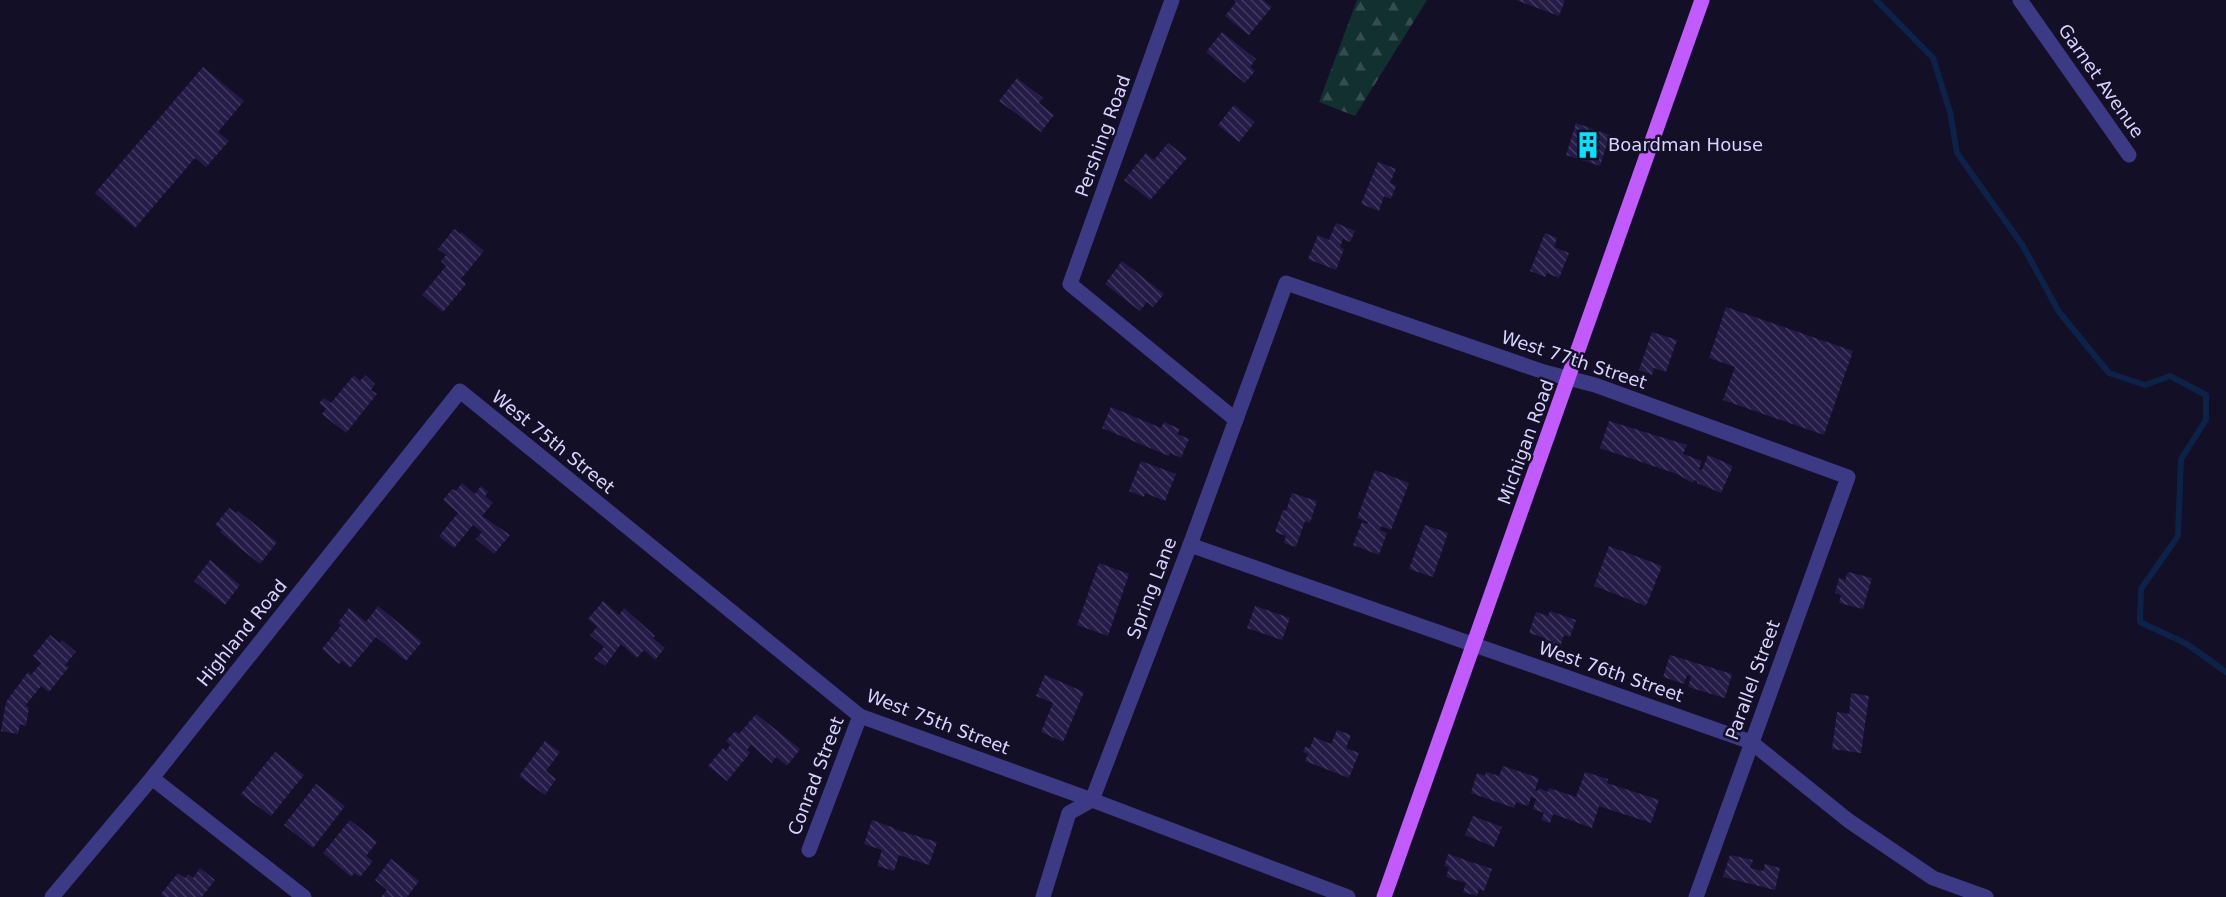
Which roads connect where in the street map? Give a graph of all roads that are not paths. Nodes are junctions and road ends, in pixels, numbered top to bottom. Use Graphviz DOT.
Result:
graph roads {
  1 [pos="1172,0"];
  2 [pos="1702,0"];
  3 [pos="2020,0"];
  4 [pos="2129,155"];
  5 [pos="1286,282"];
  6 [pos="1569,378"];
  7 [pos="460,391"];
  8 [pos="1236,420"];
  9 [pos="1848,477"];
  10 [pos="1190,545"];
  11 [pos="1474,644"];
  12 [pos="860,716"];
  13 [pos="1751,742"];
  14 [pos="152,778"];
  15 [pos="1092,800"];
  16 [pos="808,850"];
  17 [pos="51,897"];
  18 [pos="304,897"];
  19 [pos="1043,897"];
  20 [pos="1348,897"];
  21 [pos="1384,897"];
  22 [pos="1696,897"];
  23 [pos="1986,897"];
  1 -- 8 [label="street, Pershing Road"];
  2 -- 6 [label="main road, Michigan Road"];
  3 -- 4 [label="street, Garnet Avenue"];
  5 -- 6 [label="street, West 77th Street"];
  5 -- 8 [label="street, Spring Lane"];
  6 -- 9 [label="street, West 77th Street"];
  6 -- 11 [label="main road, Michigan Road"];
  7 -- 12 [label="street, West 75th Street"];
  7 -- 14 [label="street, Highland Road"];
  8 -- 10 [label="street, Spring Lane"];
  9 -- 13 [label="street, Parallel Street"];
  10 -- 11 [label="street, West 76th Street"];
  10 -- 15 [label="street, Spring Lane"];
  11 -- 13 [label="street, West 76th Street"];
  11 -- 21 [label="main road, Michigan Road"];
  12 -- 15 [label="street, West 75th Street"];
  12 -- 16 [label="street, Conrad Street"];
  13 -- 22 [label="street, Parallel Street"];
  13 -- 23 [label="street, West 76th Street"];
  14 -- 17 [label="street, Highland Road"];
  14 -- 18 [label="street"];
  15 -- 19 [label="street"];
  15 -- 20 [label="street, West 75th Street"];
}
